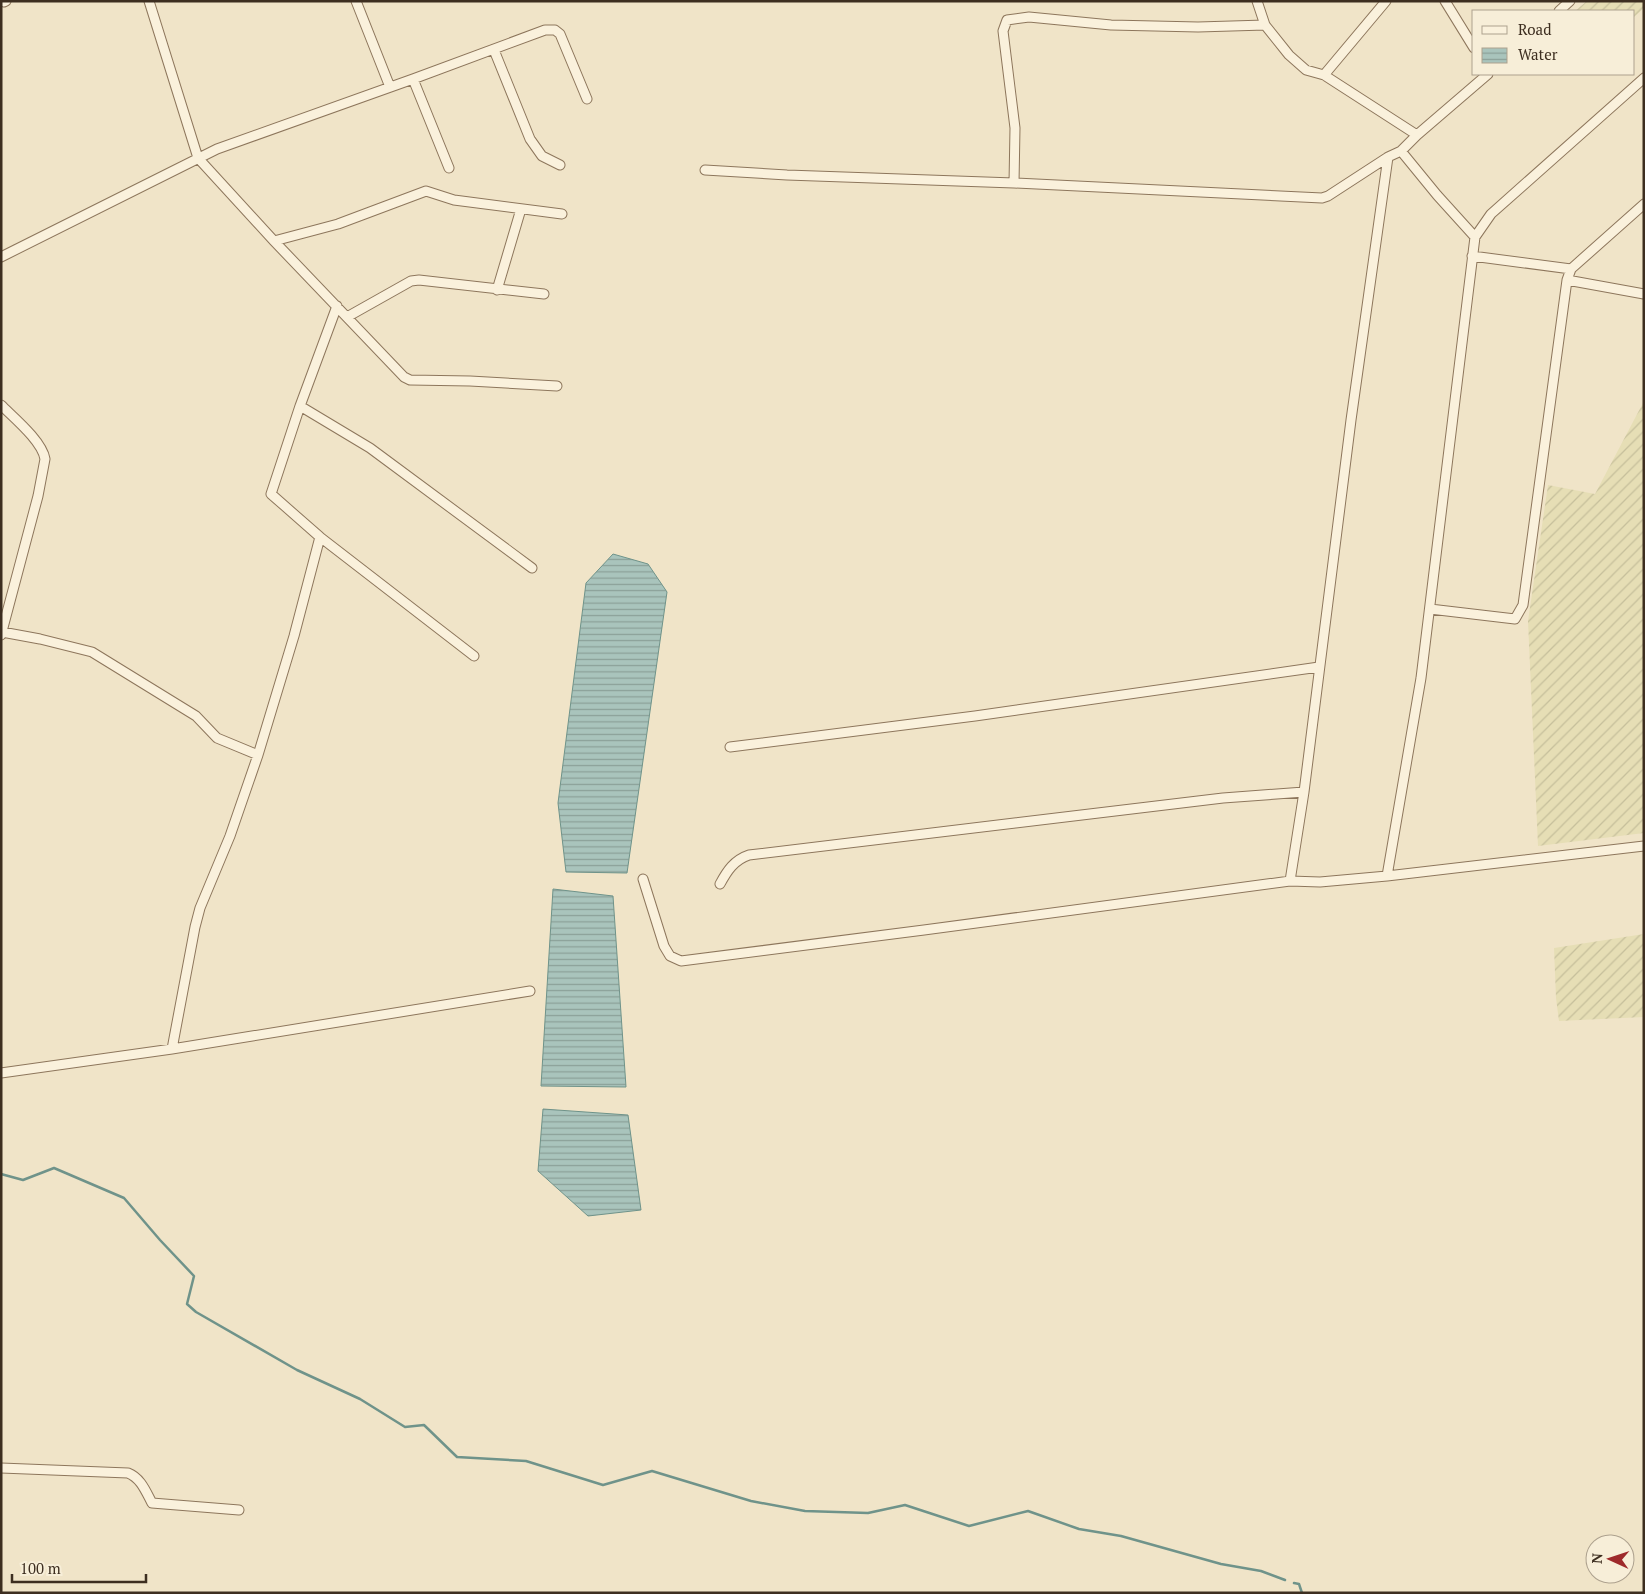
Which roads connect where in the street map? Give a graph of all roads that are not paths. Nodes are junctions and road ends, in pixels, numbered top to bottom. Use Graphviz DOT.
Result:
graph roads {
  1 [pos="149,1"];
  2 [pos="356,1"];
  3 [pos="1257,1"];
  4 [pos="1386,1"];
  5 [pos="1445,1"];
  6 [pos="1570,1"];
  7 [pos="1559,10"];
  8 [pos="1265,25"];
  9 [pos="1472,45"];
  10 [pos="494,50"];
  11 [pos="1324,75"];
  12 [pos="1487,75"];
  13 [pos="1644,78"];
  14 [pos="413,79"];
  15 [pos="390,87"];
  16 [pos="587,99"];
  17 [pos="1417,135"];
  18 [pos="1401,151"];
  19 [pos="1388,157"];
  20 [pos="198,158"];
  21 [pos="560,165"];
  22 [pos="449,168"];
  23 [pos="705,170"];
  24 [pos="1014,183"];
  25 [pos="1644,204"];
  26 [pos="521,209"];
  27 [pos="562,214"];
  28 [pos="1475,237"];
  29 [pos="274,241"];
  30 [pos="1472,256"];
  31 [pos="1,257"];
  32 [pos="1571,269"];
  33 [pos="1567,280"];
  34 [pos="497,290"];
  35 [pos="544,294"];
  36 [pos="1644,294"];
  37 [pos="336,306"];
  38 [pos="347,317"];
  39 [pos="556,386"];
  40 [pos="1,405"];
  41 [pos="300,406"];
  42 [pos="320,536"];
  43 [pos="532,568"];
  44 [pos="1430,609"];
  45 [pos="2,633"];
  46 [pos="474,656"];
  47 [pos="1319,667"];
  48 [pos="730,747"];
  49 [pos="258,755"];
  50 [pos="1304,792"];
  51 [pos="1644,846"];
  52 [pos="1387,876"];
  53 [pos="643,879"];
  54 [pos="1290,881"];
  55 [pos="720,884"];
  56 [pos="530,991"];
  57 [pos="172,1049"];
  58 [pos="1,1073"];
  59 [pos="1,1468"];
  60 [pos="239,1510"];
  1 -- 20 [label="street"];
  2 -- 15 [label="street"];
  3 -- 8 [label="street"];
  4 -- 11 [label="street"];
  5 -- 9 [label="street"];
  6 -- 7 [label="street"];
  8 -- 11 [label="street"];
  8 -- 24 [label="street"];
  10 -- 14 [label="street"];
  10 -- 16 [label="street"];
  10 -- 21 [label="street"];
  11 -- 17 [label="street"];
  12 -- 17 [label="street"];
  13 -- 28 [label="street"];
  14 -- 15 [label="street"];
  14 -- 22 [label="street"];
  15 -- 20 [label="street"];
  17 -- 18 [label="street"];
  18 -- 19 [label="street"];
  18 -- 28 [label="street"];
  19 -- 24 [label="street"];
  19 -- 47 [label="street"];
  20 -- 29 [label="street"];
  20 -- 31 [label="street"];
  23 -- 24 [label="street"];
  25 -- 32 [label="street"];
  26 -- 27 [label="street"];
  26 -- 29 [label="street"];
  26 -- 34 [label="street"];
  28 -- 30 [label="street"];
  29 -- 37 [label="street"];
  30 -- 32 [label="street"];
  30 -- 44 [label="street"];
  32 -- 33 [label="street"];
  33 -- 36 [label="street"];
  33 -- 44 [label="street"];
  34 -- 35 [label="street"];
  34 -- 38 [label="street"];
  37 -- 38 [label="street"];
  37 -- 41 [label="street"];
  38 -- 39 [label="street"];
  40 -- 45 [label="street"];
  41 -- 42 [label="street"];
  41 -- 43 [label="street"];
  42 -- 46 [label="street"];
  42 -- 49 [label="street"];
  44 -- 52 [label="street"];
  45 -- 49 [label="street"];
  47 -- 48 [label="street"];
  47 -- 50 [label="street"];
  49 -- 57 [label="street"];
  50 -- 54 [label="street"];
  50 -- 55 [label="street"];
  51 -- 52 [label="street"];
  52 -- 54 [label="street"];
  53 -- 54 [label="street"];
  56 -- 57 [label="street"];
  57 -- 58 [label="street"];
  59 -- 60 [label="street"];
}
